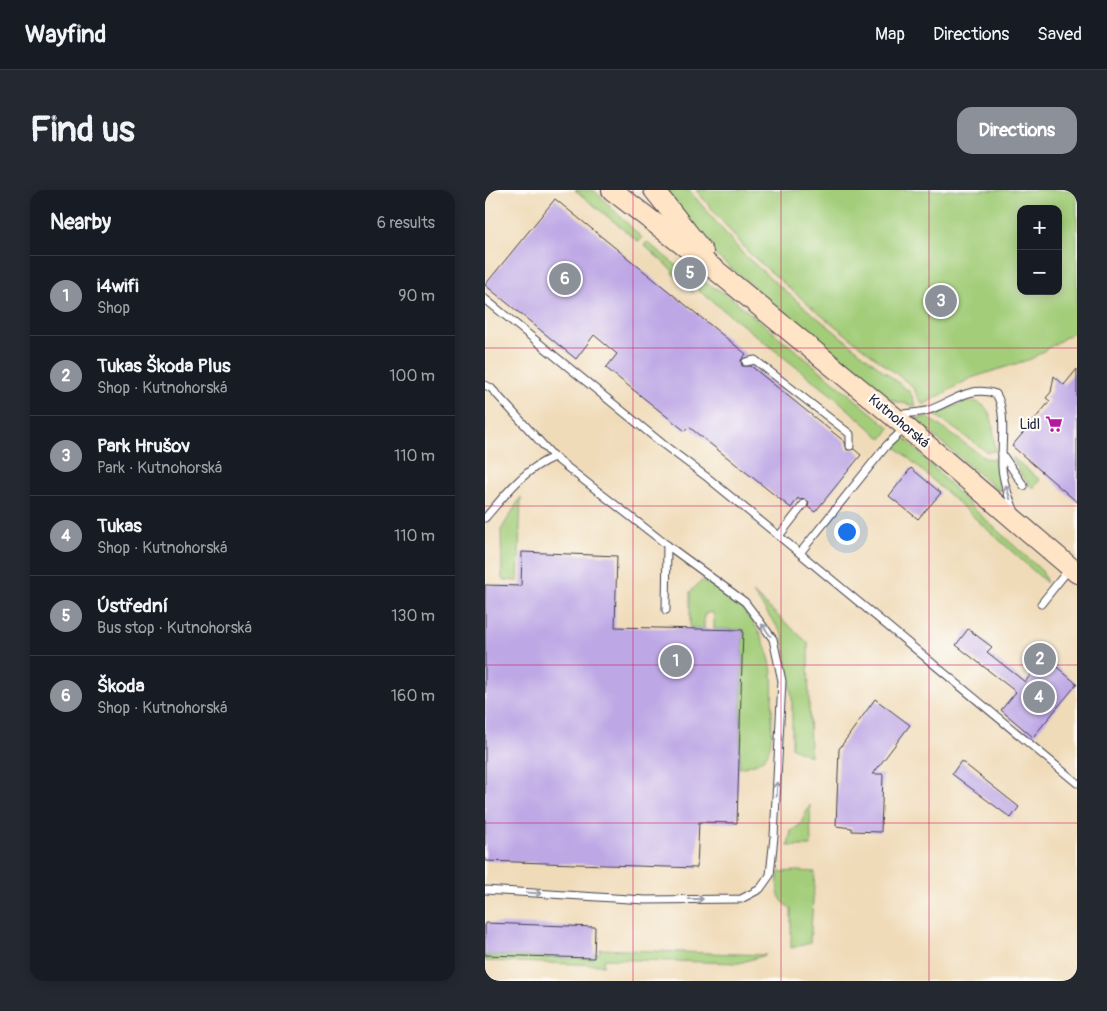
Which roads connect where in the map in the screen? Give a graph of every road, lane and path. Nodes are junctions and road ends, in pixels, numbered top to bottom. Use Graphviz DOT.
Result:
graph roads {
  1 [pos="612,190"];
  2 [pos="654,190"];
  3 [pos="718,272"];
  4 [pos="485,299"];
  5 [pos="746,362"];
  6 [pos="485,385"];
  7 [pos="899,421"];
  8 [pos="850,446"];
  9 [pos="1002,454"];
  10 [pos="554,457"];
  11 [pos="1024,486"];
  12 [pos="805,504"];
  13 [pos="485,518"];
  14 [pos="1023,528"];
  15 [pos="779,536"];
  16 [pos="667,545"];
  17 [pos="800,554"];
  18 [pos="1074,571"];
  19 [pos="1041,604"];
  20 [pos="666,610"];
  21 [pos="1077,783"];
  22 [pos="485,890"];
  1 -- 3 [label="main road, Kutnohorská"];
  2 -- 3 [label="main road, Kutnohorská"];
  3 -- 7 [label="main road, Kutnohorská"];
  4 -- 15 [label="lane"];
  5 -- 8 [label="lane"];
  6 -- 10 [label="lane"];
  7 -- 9 [label="lane"];
  7 -- 14 [label="main road, Kutnohorská"];
  7 -- 17 [label="lane"];
  9 -- 11 [label="lane"];
  14 -- 9 [label="lane, one-way"];
  10 -- 13 [label="lane"];
  10 -- 16 [label="lane"];
  12 -- 15 [label="lane"];
  14 -- 18 [label="main road, Kutnohorská"];
  15 -- 17 [label="lane"];
  16 -- 20 [label="lane"];
  22 -- 16 [label="lane, one-way"];
  17 -- 21 [label="lane"];
  18 -- 19 [label="lane"];
}
